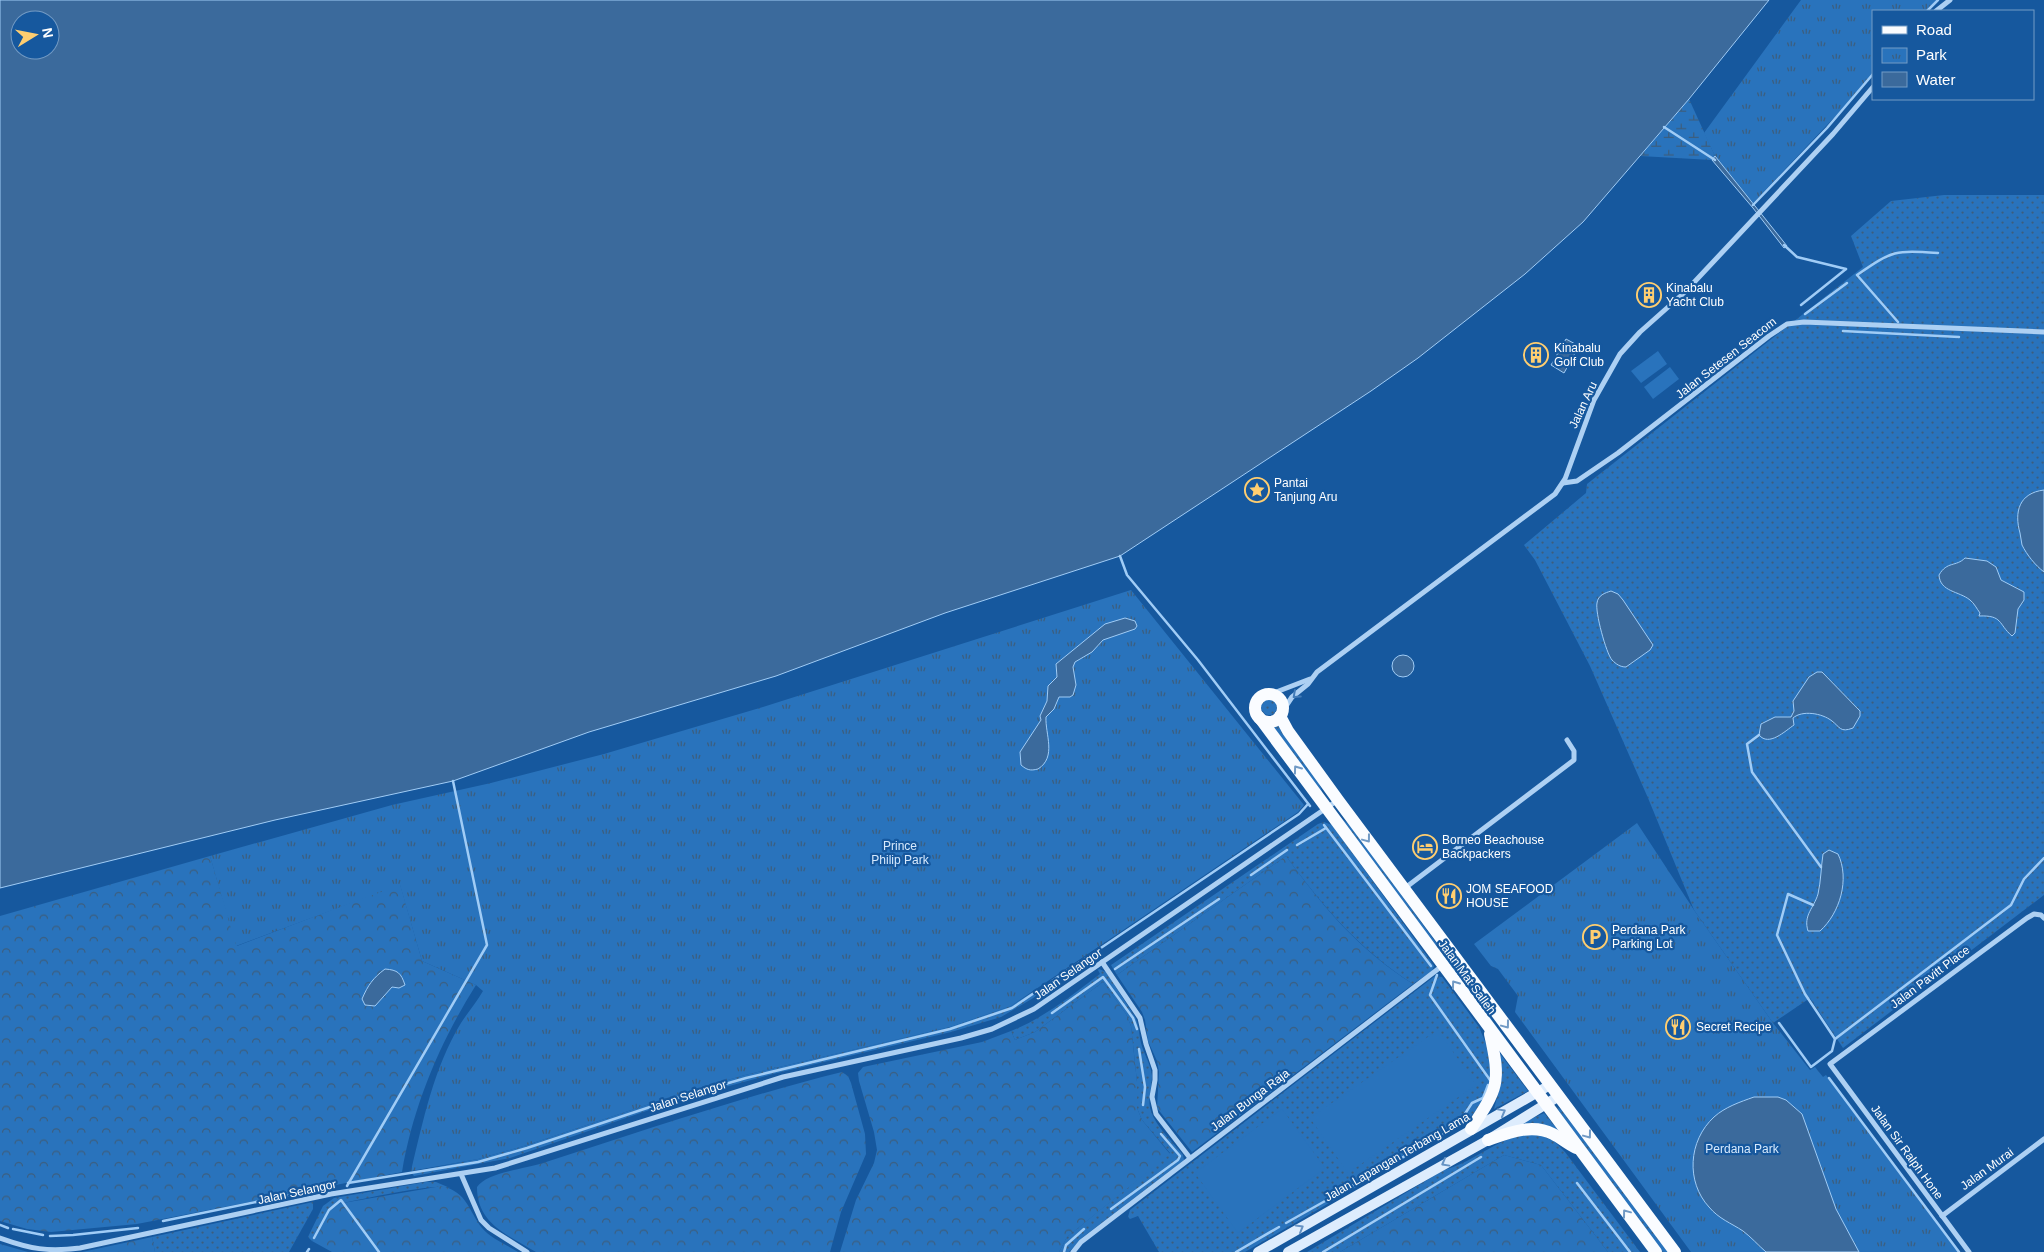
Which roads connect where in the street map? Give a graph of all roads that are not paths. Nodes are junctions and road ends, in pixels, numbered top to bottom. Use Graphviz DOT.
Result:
graph roads {
  1 [pos="1950,0"];
  2 [pos="1937,10"];
  3 [pos="1872,88"];
  4 [pos="2044,332"];
  5 [pos="1563,483"];
  6 [pos="1310,679"];
  7 [pos="1271,694"];
  8 [pos="1281,714"];
  9 [pos="1259,717"];
  10 [pos="1567,740"];
  11 [pos="1338,800"];
  12 [pos="1326,809"];
  13 [pos="1404,888"];
  14 [pos="2044,918"];
  15 [pos="1102,962"];
  16 [pos="1442,966"];
  17 [pos="1489,1030"];
  18 [pos="1830,1064"];
  19 [pos="1550,1085"];
  20 [pos="1537,1092"];
  21 [pos="1559,1096"];
  22 [pos="1546,1105"];
  23 [pos="1471,1129"];
  24 [pos="2044,1139"];
  25 [pos="1488,1140"];
  26 [pos="1580,1151"];
  27 [pos="1190,1158"];
  28 [pos="461,1174"];
  29 [pos="1942,1216"];
  30 [pos="0,1238"];
  31 [pos="527,1252"];
  32 [pos="1073,1252"];
  33 [pos="1258,1252"];
  34 [pos="1289,1252"];
  35 [pos="1656,1252"];
  36 [pos="1675,1252"];
  37 [pos="1969,1252"];
  1 -- 2 [label="street"];
  3 -- 5 [label="street, Jalan Aru"];
  4 -- 5 [label="street, Jalan Setesen Seacom"];
  5 -- 6 [label="street, Jalan Aru"];
  6 -- 7 [label="street, Jalan Aru"];
  6 -- 8 [label="street, Jalan Aru, one-way"];
  7 -- 8 [label="main road"];
  7 -- 9 [label="main road"];
  8 -- 9 [label="main road"];
  8 -- 11 [label="main road, Jalan Mat Salleh"];
  12 -- 9 [label="main road, Jalan Mat Salleh, one-way"];
  10 -- 13 [label="street"];
  11 -- 12 [label="street, Jalan Selangor"];
  11 -- 13 [label="main road, Jalan Mat Salleh, one-way"];
  12 -- 15 [label="street, Jalan Selangor"];
  12 -- 16 [label="main road, Jalan Mat Salleh"];
  13 -- 19 [label="main road, Jalan Mat Salleh, one-way"];
  14 -- 18 [label="street, Jalan Pavitt Place"];
  15 -- 27 [label="street"];
  15 -- 28 [label="street, Jalan Selangor"];
  17 -- 16 [label="main road, Jalan Mat Salleh, one-way"];
  16 -- 27 [label="street, Jalan Bunga Raja"];
  17 -- 20 [label="main road, Jalan Mat Salleh"];
  17 -- 23 [label="main road"];
  18 -- 29 [label="street, Jalan Sir Ralph Hone"];
  19 -- 20 [label="main road, Jalan Lapangan Terbang Lama"];
  19 -- 21 [label="main road, Jalan Mat Salleh"];
  20 -- 22 [label="main road, Jalan Mat Salleh"];
  23 -- 20 [label="main road, Jalan Lapangan Terbang Lama, one-way"];
  21 -- 22 [label="main road"];
  21 -- 36 [label="main road, Jalan Mat Salleh, one-way"];
  22 -- 25 [label="main road"];
  22 -- 26 [label="main road, Jalan Mat Salleh"];
  33 -- 23 [label="main road, Jalan Lapangan Terbang Lama, one-way"];
  24 -- 29 [label="street, Jalan Murai"];
  25 -- 26 [label="main road"];
  25 -- 34 [label="main road, one-way"];
  35 -- 26 [label="main road, Jalan Mat Salleh, one-way"];
  27 -- 32 [label="street, Jalan Bunga Raja"];
  28 -- 30 [label="street, Jalan Selangor"];
  28 -- 31 [label="street"];
  29 -- 37 [label="street, Jalan Sir Ralph Hone"];
}
